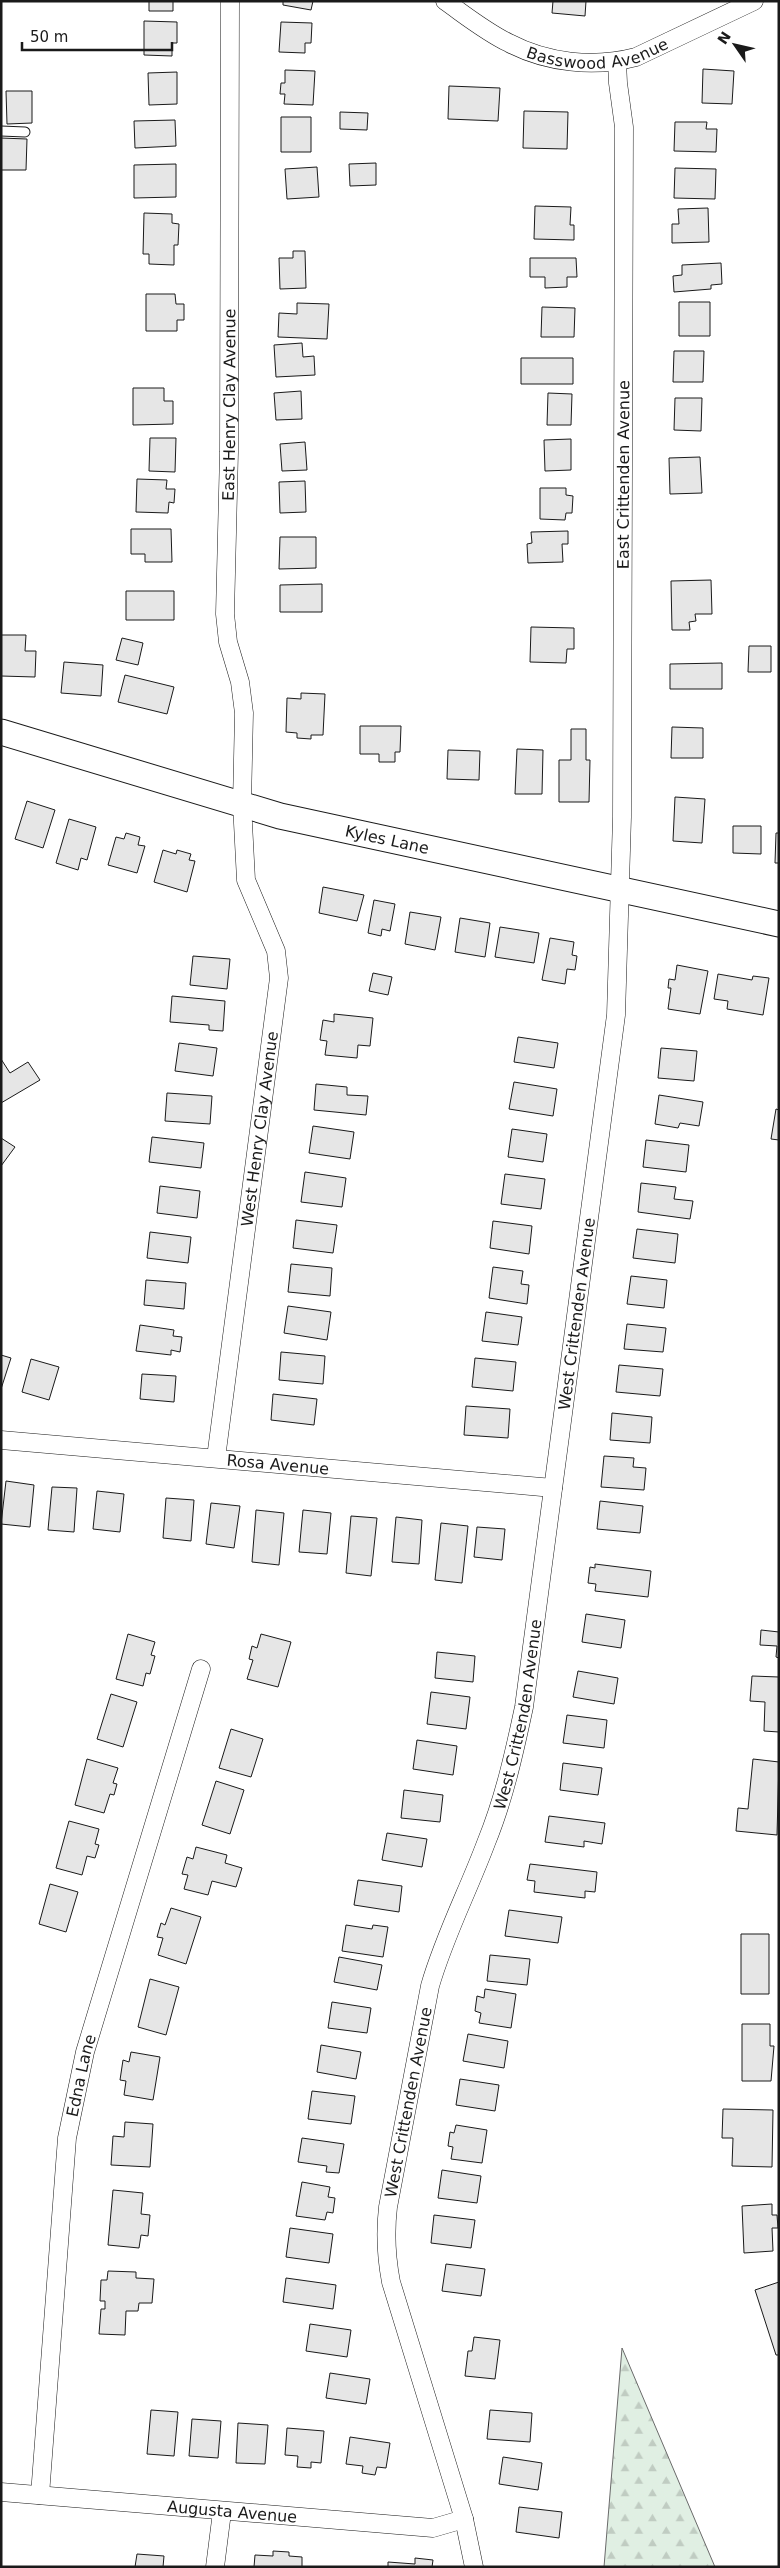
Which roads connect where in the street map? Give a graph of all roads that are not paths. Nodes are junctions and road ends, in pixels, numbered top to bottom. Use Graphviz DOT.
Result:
graph roads {
  1 [pos="230,1"];
  2 [pos="444,1"];
  3 [pos="754,1"];
  4 [pos="617,62"];
  5 [pos="1,132"];
  6 [pos="25,132"];
  7 [pos="1,732"];
  8 [pos="242,804"];
  9 [pos="619,888"];
  10 [pos="779,924"];
  11 [pos="1,1440"];
  12 [pos="216,1458"];
  13 [pos="553,1488"];
  14 [pos="201,1669"];
  15 [pos="1,2492"];
  16 [pos="40,2495"];
  17 [pos="222,2512"];
  18 [pos="464,2519"];
  19 [pos="215,2567"];
  20 [pos="474,2567"];
  1 -- 8 [label="street, East Henry Clay Avenue"];
  2 -- 4 [label="street, Basswood Avenue"];
  3 -- 4 [label="street, Basswood Avenue"];
  4 -- 9 [label="street, East Crittenden Avenue"];
  5 -- 6 [label="lane"];
  7 -- 8 [label="main road, Kyles Lane"];
  8 -- 9 [label="main road, Kyles Lane"];
  8 -- 12 [label="street, West Henry Clay Avenue"];
  9 -- 10 [label="main road, Kyles Lane"];
  9 -- 13 [label="street, West Crittenden Avenue"];
  11 -- 12 [label="street, Rosa Avenue"];
  12 -- 13 [label="street, Rosa Avenue"];
  13 -- 18 [label="street, West Crittenden Avenue"];
  14 -- 16 [label="street, Edna Lane"];
  15 -- 16 [label="street, Augusta Avenue"];
  16 -- 17 [label="street, Augusta Avenue"];
  17 -- 18 [label="street, Augusta Avenue"];
  17 -- 19 [label="street"];
  18 -- 20 [label="street, West Crittenden Avenue"];
}
